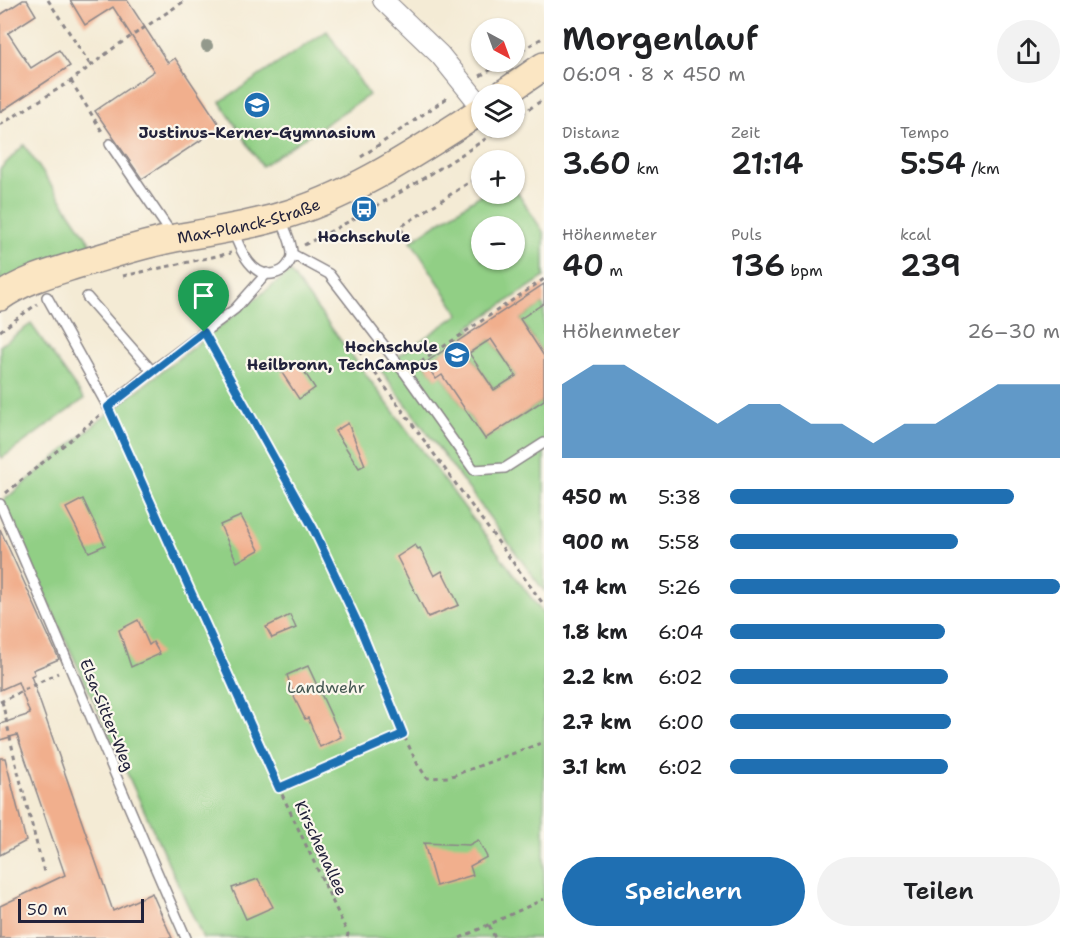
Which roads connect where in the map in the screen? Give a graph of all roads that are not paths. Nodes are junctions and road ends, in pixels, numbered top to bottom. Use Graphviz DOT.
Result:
graph roads {
  1 [pos="383,0"];
  2 [pos="544,66"];
  3 [pos="518,84"];
  4 [pos="471,94"];
  5 [pos="471,116"];
  6 [pos="110,144"];
  7 [pos="280,217"];
  8 [pos="175,238"];
  9 [pos="236,240"];
  10 [pos="291,253"];
  11 [pos="267,273"];
  12 [pos="0,297"];
  13 [pos="47,297"];
  14 [pos="87,297"];
  15 [pos="152,371"];
  16 [pos="544,443"];
  17 [pos="0,504"];
  18 [pos="186,938"];
  1 -- 4 [label="street"];
  2 -- 3 [label="street"];
  5 -- 7 [label="street, Max-Planck-Straße"];
  6 -- 8 [label="lane"];
  7 -- 9 [label="street, Max-Planck-Straße"];
  7 -- 10 [label="lane"];
  8 -- 9 [label="street, Max-Planck-Straße"];
  8 -- 12 [label="street, Max-Planck-Straße"];
  9 -- 11 [label="lane"];
  10 -- 11 [label="lane"];
  10 -- 16 [label="lane"];
  11 -- 15 [label="lane"];
  13 -- 15 [label="lane"];
  14 -- 15 [label="lane"];
  17 -- 18 [label="lane, Elsa-Sitter-Weg"];
}
